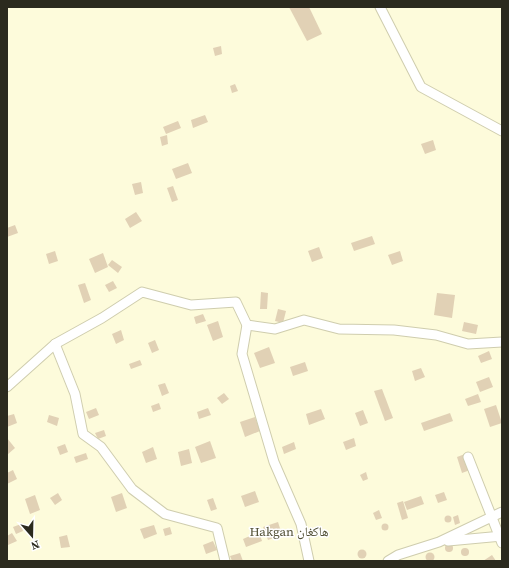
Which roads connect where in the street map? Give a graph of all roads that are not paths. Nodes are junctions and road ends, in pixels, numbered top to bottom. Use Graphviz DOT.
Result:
graph roads {
  1 [pos="380,7"];
  2 [pos="502,131"];
  3 [pos="247,325"];
  4 [pos="502,342"];
  5 [pos="55,344"];
  6 [pos="7,387"];
  7 [pos="468,457"];
  8 [pos="502,512"];
  9 [pos="493,518"];
  10 [pos="501,538"];
  11 [pos="439,542"];
  12 [pos="225,561"];
  13 [pos="309,561"];
  14 [pos="388,561"];
  1 -- 2 [label="street"];
  3 -- 4 [label="street"];
  3 -- 5 [label="street"];
  3 -- 13 [label="street"];
  5 -- 6 [label="street"];
  5 -- 12 [label="street"];
  7 -- 9 [label="street"];
  8 -- 9 [label="street"];
  9 -- 10 [label="street"];
  9 -- 11 [label="street"];
  10 -- 11 [label="street"];
  11 -- 14 [label="street"];
}
